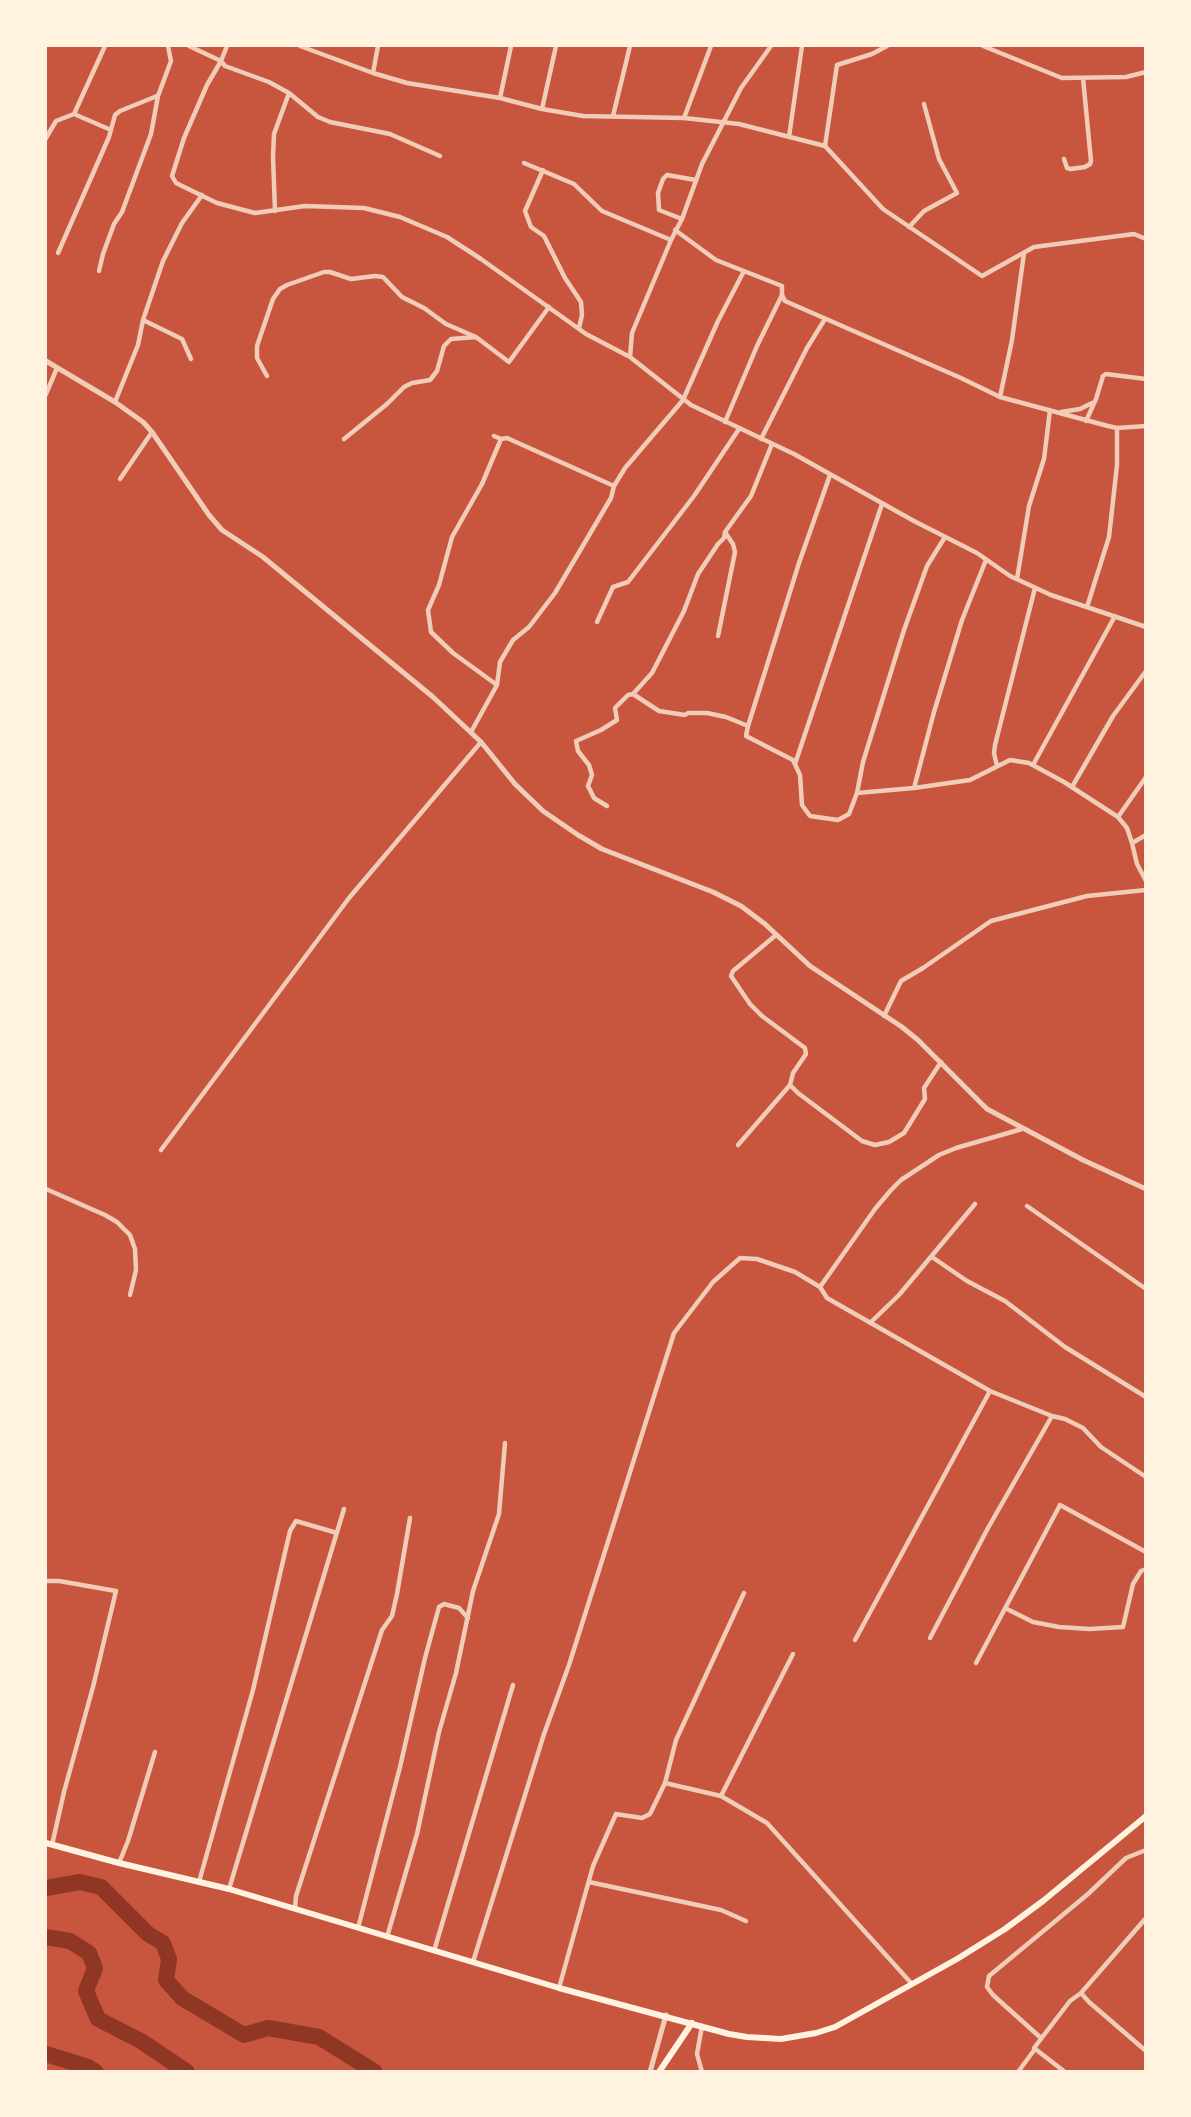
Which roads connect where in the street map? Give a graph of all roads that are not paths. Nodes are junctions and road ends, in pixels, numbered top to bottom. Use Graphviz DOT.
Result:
graph roads {
  1 [pos="105,46"];
  2 [pos="167,46"];
  3 [pos="189,46"];
  4 [pos="227,46"];
  5 [pos="300,46"];
  6 [pos="378,46"];
  7 [pos="511,46"];
  8 [pos="555,46"];
  9 [pos="630,46"];
  10 [pos="711,46"];
  11 [pos="771,46"];
  12 [pos="802,46"];
  13 [pos="887,46"];
  14 [pos="983,46"];
  15 [pos="310,47"];
  16 [pos="221,61"];
  17 [pos="1146,72"];
  18 [pos="373,73"];
  19 [pos="1083,78"];
  20 [pos="289,93"];
  21 [pos="158,96"];
  22 [pos="500,98"];
  23 [pos="924,104"];
  24 [pos="542,109"];
  25 [pos="74,114"];
  26 [pos="613,116"];
  27 [pos="684,118"];
  28 [pos="724,123"];
  29 [pos="111,130"];
  30 [pos="789,137"];
  31 [pos="46,138"];
  32 [pos="825,146"];
  33 [pos="440,156"];
  34 [pos="1064,159"];
  35 [pos="524,163"];
  36 [pos="543,170"];
  37 [pos="696,180"];
  38 [pos="202,195"];
  39 [pos="275,212"];
  40 [pos="682,219"];
  41 [pos="909,227"];
  42 [pos="675,230"];
  43 [pos="1146,239"];
  44 [pos="671,240"];
  45 [pos="58,253"];
  46 [pos="1024,253"];
  47 [pos="99,271"];
  48 [pos="744,271"];
  49 [pos="782,295"];
  50 [pos="549,307"];
  51 [pos="825,319"];
  52 [pos="143,320"];
  53 [pos="579,328"];
  54 [pos="476,337"];
  55 [pos="630,357"];
  56 [pos="191,359"];
  57 [pos="46,362"];
  58 [pos="57,368"];
  59 [pos="267,376"];
  60 [pos="1146,379"];
  61 [pos="46,394"];
  62 [pos="1000,397"];
  63 [pos="1096,399"];
  64 [pos="684,400"];
  65 [pos="114,402"];
  66 [pos="1050,410"];
  67 [pos="1060,413"];
  68 [pos="1086,421"];
  69 [pos="725,422"];
  70 [pos="1146,426"];
  71 [pos="1117,428"];
  72 [pos="739,429"];
  73 [pos="152,432"];
  74 [pos="494,436"];
  75 [pos="344,439"];
  76 [pos="501,439"];
  77 [pos="761,439"];
  78 [pos="772,444"];
  79 [pos="831,474"];
  80 [pos="120,479"];
  81 [pos="614,486"];
  82 [pos="882,504"];
  83 [pos="725,532"];
  84 [pos="945,537"];
  85 [pos="986,560"];
  86 [pos="1017,579"];
  87 [pos="1035,588"];
  88 [pos="1087,607"];
  89 [pos="1115,616"];
  90 [pos="597,622"];
  91 [pos="1146,627"];
  92 [pos="718,636"];
  93 [pos="1146,671"];
  94 [pos="497,685"];
  95 [pos="633,694"];
  96 [pos="748,726"];
  97 [pos="471,732"];
  98 [pos="481,742"];
  99 [pos="795,764"];
  100 [pos="1033,765"];
  101 [pos="997,766"];
  102 [pos="1146,777"];
  103 [pos="1072,787"];
  104 [pos="914,788"];
  105 [pos="857,793"];
  106 [pos="607,806"];
  107 [pos="1118,817"];
  108 [pos="1146,835"];
  109 [pos="1132,843"];
  110 [pos="1146,881"];
  111 [pos="1146,890"];
  112 [pos="776,935"];
  113 [pos="884,1016"];
  114 [pos="942,1062"];
  115 [pos="790,1085"];
  116 [pos="1022,1129"];
  117 [pos="738,1145"];
  118 [pos="161,1150"];
  119 [pos="46,1189"];
  120 [pos="1146,1189"];
  121 [pos="975,1204"];
  122 [pos="1027,1206"];
  123 [pos="932,1257"];
  124 [pos="820,1287"];
  125 [pos="1146,1289"];
  126 [pos="130,1294"];
  127 [pos="870,1323"];
  128 [pos="990,1391"];
  129 [pos="1145,1396"];
  130 [pos="1052,1416"];
  131 [pos="505,1443"];
  132 [pos="1146,1477"];
  133 [pos="344,1509"];
  134 [pos="410,1518"];
  135 [pos="337,1533"];
  136 [pos="1146,1552"];
  137 [pos="1146,1569"];
  138 [pos="46,1581"];
  139 [pos="744,1592"];
  140 [pos="1005,1608"];
  141 [pos="468,1618"];
  142 [pos="930,1638"];
  143 [pos="855,1640"];
  144 [pos="793,1654"];
  145 [pos="976,1664"];
  146 [pos="513,1685"];
  147 [pos="155,1752"];
  148 [pos="665,1783"];
  149 [pos="721,1796"];
  150 [pos="1146,1816"];
  151 [pos="49,1844"];
  152 [pos="1146,1850"];
  153 [pos="119,1863"];
  154 [pos="199,1882"];
  155 [pos="589,1882"];
  156 [pos="229,1889"];
  157 [pos="295,1910"];
  158 [pos="1146,1918"];
  159 [pos="746,1921"];
  160 [pos="358,1928"];
  161 [pos="387,1937"];
  162 [pos="434,1951"];
  163 [pos="473,1962"];
  164 [pos="913,1985"];
  165 [pos="559,1988"];
  166 [pos="1081,1993"];
  167 [pos="666,2015"];
  168 [pos="692,2023"];
  169 [pos="702,2026"];
  170 [pos="1041,2038"];
  171 [pos="1035,2049"];
  172 [pos="1146,2051"];
  173 [pos="648,2071"];
  174 [pos="659,2071"];
  175 [pos="702,2071"];
  176 [pos="1018,2071"];
  177 [pos="1065,2071"];
  1 -- 25 [label="street"];
  2 -- 21 [label="street"];
  3 -- 16 [label="street"];
  4 -- 16 [label="street"];
  5 -- 15 [label="street"];
  6 -- 18 [label="street"];
  7 -- 22 [label="street"];
  8 -- 24 [label="street"];
  9 -- 26 [label="street"];
  10 -- 27 [label="street"];
  11 -- 28 [label="street"];
  12 -- 30 [label="street"];
  13 -- 32 [label="street"];
  14 -- 19 [label="street"];
  15 -- 18 [label="street"];
  16 -- 20 [label="street"];
  16 -- 38 [label="street"];
  17 -- 19 [label="street"];
  18 -- 22 [label="street"];
  19 -- 34 [label="street"];
  20 -- 33 [label="street"];
  20 -- 39 [label="street"];
  21 -- 29 [label="street"];
  21 -- 47 [label="street"];
  22 -- 24 [label="street"];
  23 -- 41 [label="street"];
  24 -- 26 [label="street"];
  25 -- 29 [label="street"];
  25 -- 31 [label="street"];
  26 -- 27 [label="street"];
  27 -- 28 [label="street"];
  28 -- 30 [label="street"];
  28 -- 37 [label="street"];
  29 -- 45 [label="street"];
  30 -- 32 [label="street"];
  32 -- 41 [label="street"];
  35 -- 36 [label="street"];
  36 -- 44 [label="street"];
  36 -- 53 [label="street"];
  37 -- 40 [label="street"];
  37 -- 40 [label="street"];
  38 -- 39 [label="street"];
  38 -- 52 [label="street"];
  39 -- 50 [label="street"];
  40 -- 42 [label="street"];
  41 -- 46 [label="street"];
  42 -- 44 [label="street"];
  42 -- 48 [label="street"];
  43 -- 46 [label="street"];
  44 -- 55 [label="street"];
  46 -- 62 [label="street"];
  48 -- 49 [label="street"];
  48 -- 64 [label="street"];
  49 -- 51 [label="street"];
  49 -- 69 [label="street"];
  50 -- 53 [label="street"];
  50 -- 54 [label="street"];
  51 -- 62 [label="street"];
  51 -- 77 [label="street"];
  52 -- 56 [label="street"];
  52 -- 65 [label="street"];
  53 -- 55 [label="street"];
  54 -- 59 [label="street"];
  54 -- 75 [label="street"];
  55 -- 64 [label="street"];
  57 -- 58 [label="street"];
  58 -- 61 [label="street"];
  58 -- 65 [label="street"];
  60 -- 63 [label="street"];
  62 -- 66 [label="street"];
  63 -- 67 [label="street"];
  63 -- 68 [label="street"];
  64 -- 69 [label="street"];
  64 -- 81 [label="street"];
  65 -- 73 [label="street"];
  66 -- 67 [label="street"];
  66 -- 86 [label="street"];
  67 -- 68 [label="street"];
  68 -- 71 [label="street"];
  69 -- 72 [label="street"];
  70 -- 71 [label="street"];
  71 -- 88 [label="street"];
  72 -- 77 [label="street"];
  72 -- 90 [label="street"];
  73 -- 80 [label="street"];
  73 -- 97 [label="street"];
  74 -- 76 [label="street"];
  76 -- 81 [label="street"];
  76 -- 94 [label="street"];
  77 -- 78 [label="street"];
  78 -- 79 [label="street"];
  78 -- 83 [label="street"];
  79 -- 82 [label="street"];
  79 -- 96 [label="street"];
  81 -- 94 [label="street"];
  82 -- 84 [label="street"];
  82 -- 99 [label="street"];
  83 -- 92 [label="street"];
  83 -- 95 [label="street"];
  84 -- 85 [label="street"];
  84 -- 105 [label="street"];
  85 -- 86 [label="street"];
  85 -- 104 [label="street"];
  86 -- 87 [label="street"];
  87 -- 88 [label="street"];
  87 -- 101 [label="street"];
  88 -- 89 [label="street"];
  89 -- 91 [label="street"];
  89 -- 100 [label="street"];
  93 -- 103 [label="street"];
  94 -- 97 [label="street"];
  95 -- 96 [label="street"];
  95 -- 106 [label="street"];
  96 -- 99 [label="street"];
  97 -- 98 [label="street"];
  98 -- 112 [label="street"];
  98 -- 118 [label="street"];
  99 -- 105 [label="street"];
  100 -- 101 [label="street"];
  100 -- 103 [label="street"];
  101 -- 104 [label="street"];
  102 -- 107 [label="street"];
  103 -- 107 [label="street"];
  104 -- 105 [label="street"];
  107 -- 109 [label="street"];
  108 -- 109 [label="street"];
  109 -- 110 [label="street"];
  111 -- 113 [label="street"];
  112 -- 113 [label="street"];
  112 -- 115 [label="street"];
  113 -- 114 [label="street"];
  114 -- 115 [label="street"];
  114 -- 116 [label="street"];
  115 -- 117 [label="street"];
  116 -- 120 [label="street"];
  116 -- 124 [label="street"];
  119 -- 126 [label="street"];
  121 -- 123 [label="street"];
  122 -- 125 [label="street"];
  123 -- 127 [label="street"];
  123 -- 129 [label="street"];
  124 -- 127 [label="street"];
  124 -- 163 [label="street"];
  127 -- 128 [label="street"];
  128 -- 130 [label="street"];
  128 -- 143 [label="street"];
  130 -- 132 [label="street"];
  130 -- 142 [label="street"];
  131 -- 141 [label="street"];
  133 -- 135 [label="street"];
  134 -- 157 [label="street"];
  135 -- 154 [label="street"];
  135 -- 156 [label="street"];
  136 -- 140 [label="street"];
  137 -- 140 [label="street"];
  138 -- 151 [label="street"];
  139 -- 148 [label="street"];
  140 -- 145 [label="street"];
  141 -- 160 [label="street"];
  141 -- 161 [label="street"];
  144 -- 149 [label="street"];
  146 -- 162 [label="street"];
  147 -- 153 [label="street"];
  148 -- 149 [label="street"];
  148 -- 155 [label="street"];
  149 -- 164 [label="street"];
  150 -- 164 [label="main road"];
  151 -- 153 [label="main road"];
  152 -- 170 [label="street"];
  153 -- 154 [label="main road"];
  154 -- 156 [label="main road"];
  155 -- 159 [label="street"];
  155 -- 165 [label="street"];
  156 -- 157 [label="main road"];
  157 -- 160 [label="main road"];
  158 -- 166 [label="street"];
  160 -- 161 [label="main road"];
  161 -- 162 [label="main road"];
  162 -- 163 [label="main road"];
  163 -- 165 [label="main road"];
  164 -- 169 [label="main road"];
  165 -- 167 [label="main road"];
  166 -- 170 [label="street"];
  166 -- 172 [label="street"];
  167 -- 168 [label="main road"];
  167 -- 173 [label="street"];
  168 -- 169 [label="main road"];
  168 -- 174 [label="main road"];
  169 -- 175 [label="street"];
  170 -- 171 [label="street"];
  171 -- 176 [label="street"];
  171 -- 177 [label="street"];
}
